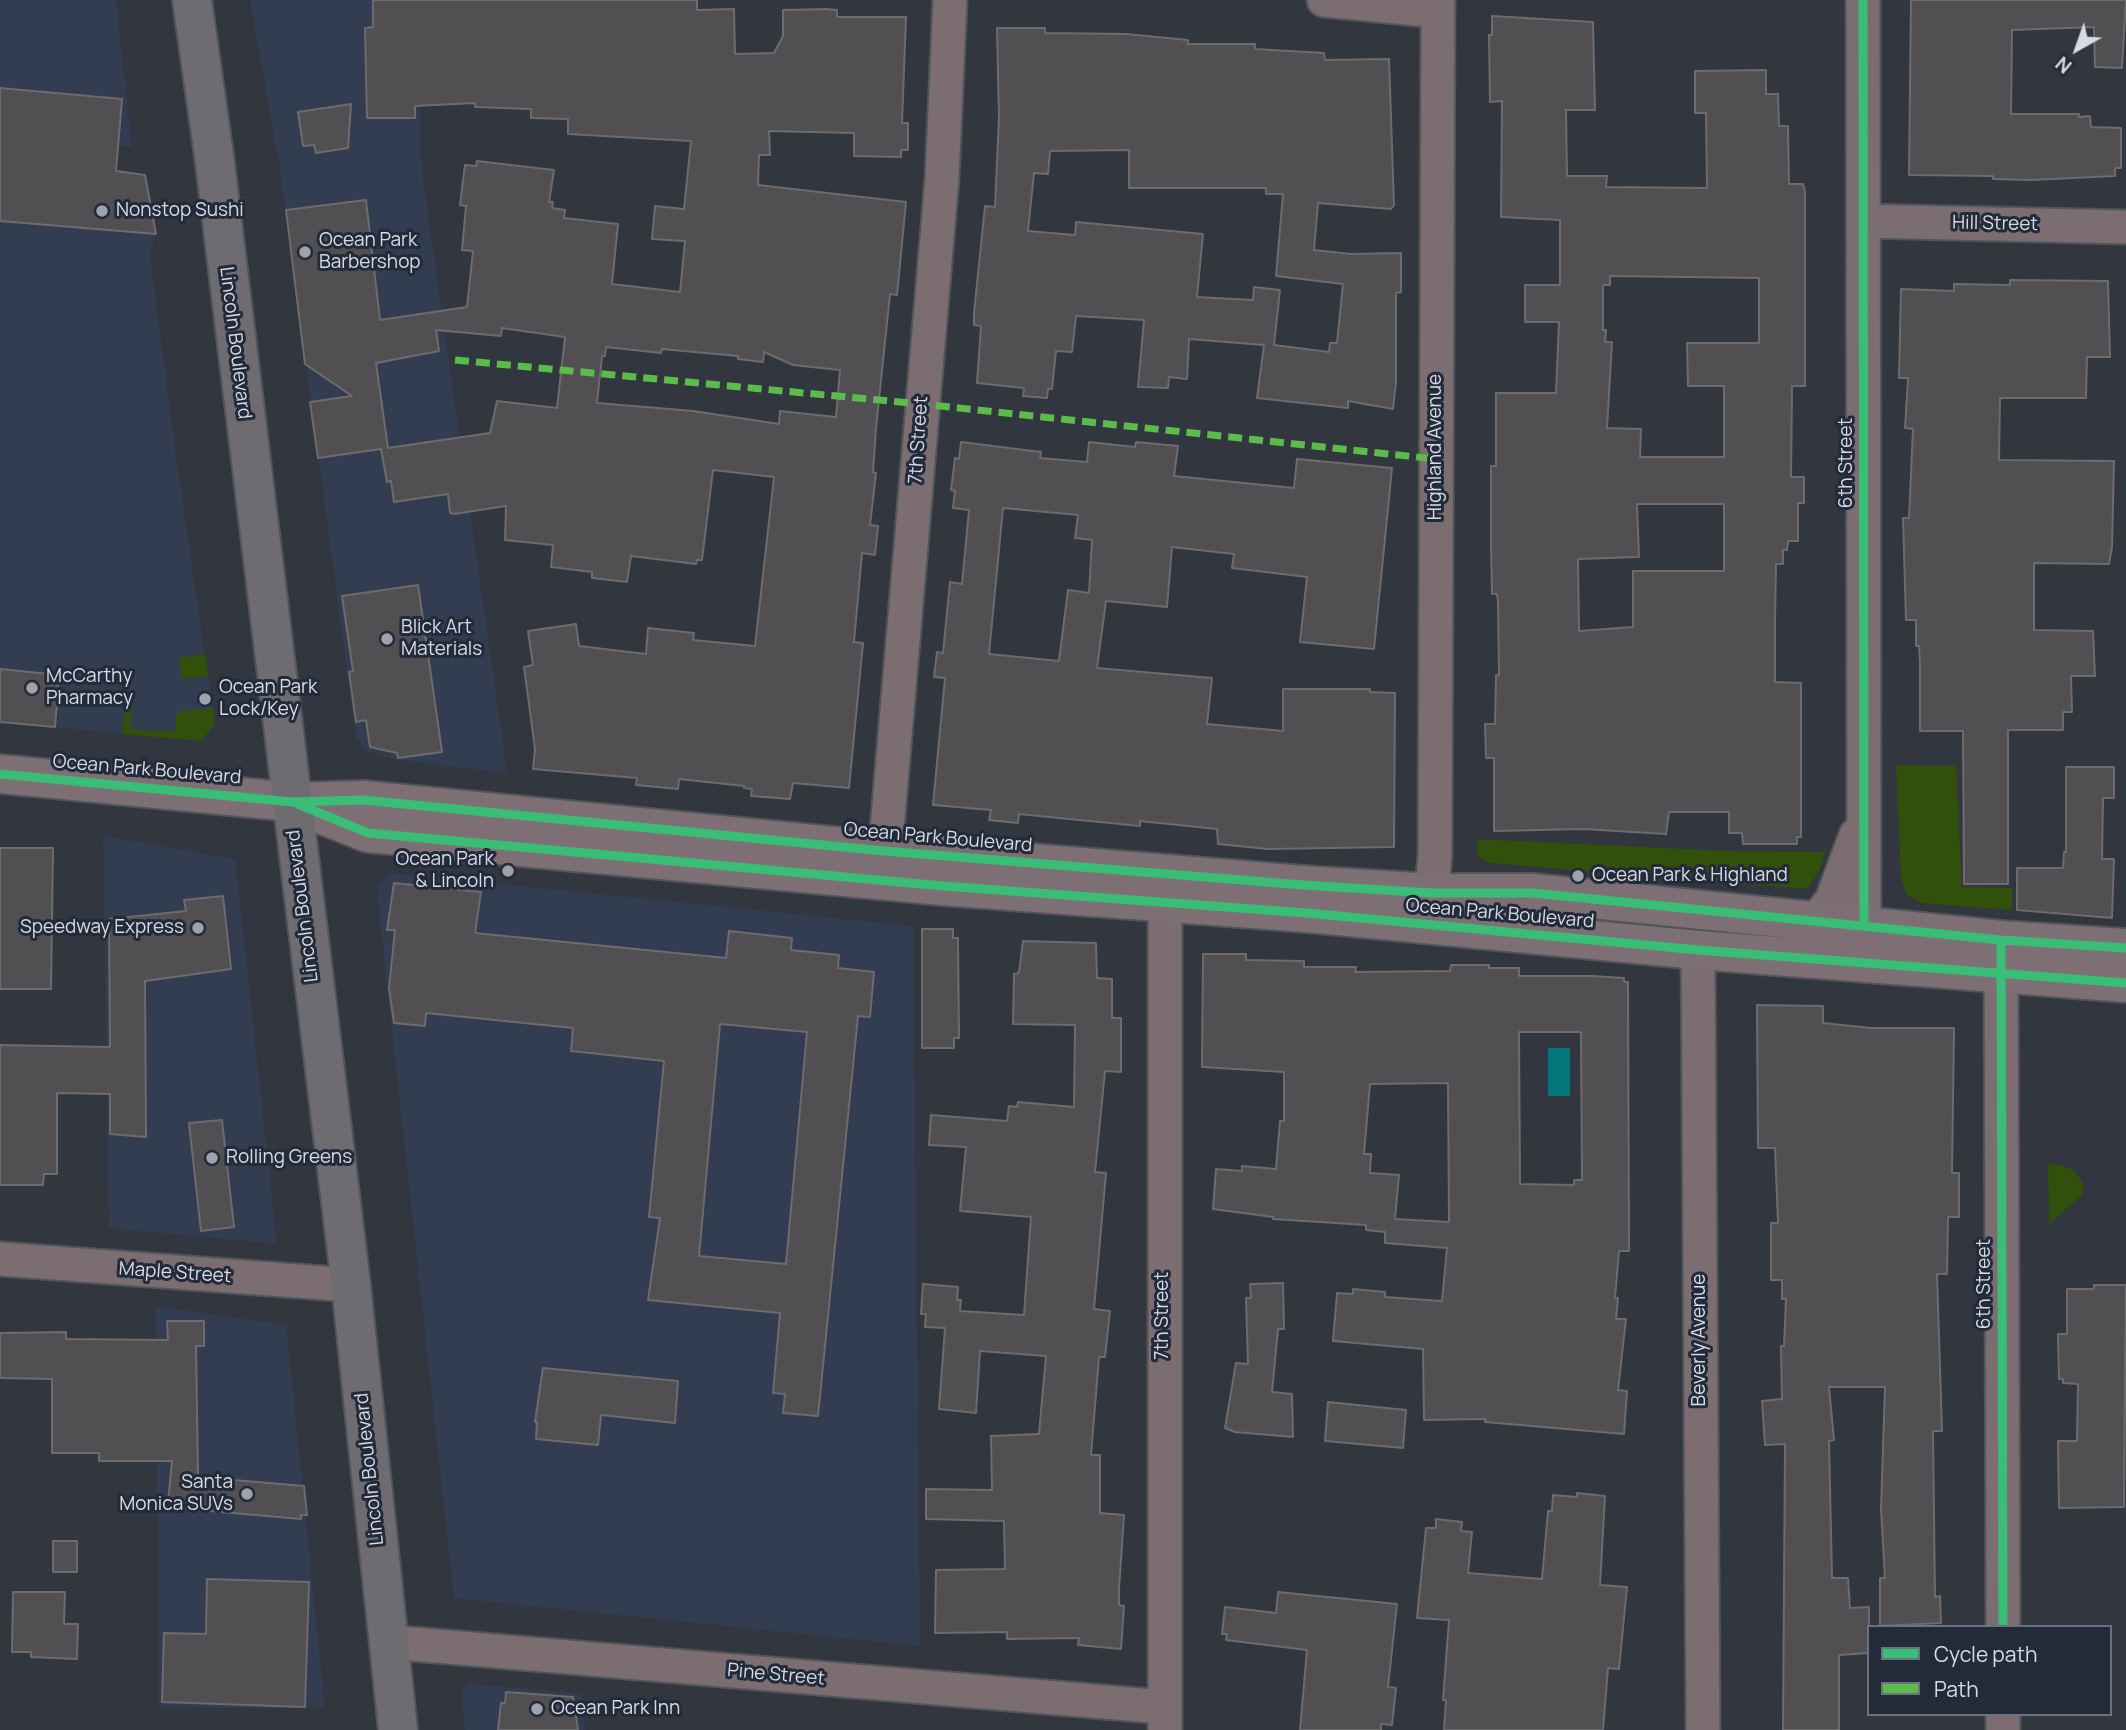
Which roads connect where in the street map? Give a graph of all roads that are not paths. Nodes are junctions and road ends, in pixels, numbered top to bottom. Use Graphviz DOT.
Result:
graph roads {
  1 [pos="192,0"];
  2 [pos="950,0"];
  3 [pos="1324,0"];
  4 [pos="1863,0"];
  5 [pos="1438,5"];
  6 [pos="1864,221"];
  7 [pos="2126,227"];
  8 [pos="0,774"];
  9 [pos="292,802"];
  10 [pos="1865,817"];
  11 [pos="883,866"];
  12 [pos="1433,893"];
  13 [pos="1305,899"];
  14 [pos="1165,902"];
  15 [pos="1816,920"];
  16 [pos="1864,926"];
  17 [pos="2126,947"];
  18 [pos="1698,950"];
  19 [pos="1779,955"];
  20 [pos="2001,957"];
  21 [pos="2126,983"];
  22 [pos="0,1259"];
  23 [pos="351,1285"];
  24 [pos="2003,1625"];
  25 [pos="388,1642"];
  26 [pos="1164,1719"];
  27 [pos="398,1730"];
  28 [pos="1703,1730"];
  1 -- 9 [label="highway, Lincoln Boulevard"];
  2 -- 11 [label="street, 7th Street"];
  3 -- 5 [label="street"];
  4 -- 6 [label="street, 6th Street"];
  5 -- 12 [label="street, Highland Avenue"];
  6 -- 7 [label="street, Hill Street"];
  6 -- 10 [label="street, 6th Street"];
  8 -- 9 [label="street, Ocean Park Boulevard"];
  9 -- 11 [label="street, Ocean Park Boulevard"];
  9 -- 23 [label="highway, Lincoln Boulevard"];
  10 -- 15 [label="street"];
  10 -- 16 [label="street, 6th Street"];
  11 -- 13 [label="street, Ocean Park Boulevard"];
  11 -- 14 [label="street, Ocean Park Boulevard"];
  12 -- 13 [label="street"];
  12 -- 15 [label="street, Ocean Park Boulevard"];
  13 -- 14 [label="street, Ocean Park Boulevard"];
  13 -- 18 [label="street, Ocean Park Boulevard"];
  14 -- 26 [label="street, 7th Street"];
  15 -- 16 [label="street, Ocean Park Boulevard"];
  15 -- 18 [label="street"];
  16 -- 19 [label="street"];
  16 -- 20 [label="street, Ocean Park Boulevard"];
  17 -- 20 [label="street, Ocean Park Boulevard"];
  18 -- 19 [label="street, Ocean Park Boulevard"];
  18 -- 28 [label="street, Beverly Avenue"];
  19 -- 20 [label="street, Ocean Park Boulevard"];
  20 -- 21 [label="street, Ocean Park Boulevard"];
  20 -- 24 [label="street, 6th Street"];
  22 -- 23 [label="street, Maple Street"];
  23 -- 25 [label="highway, Lincoln Boulevard"];
  25 -- 26 [label="street, Pine Street"];
  25 -- 27 [label="highway, Lincoln Boulevard"];
}
